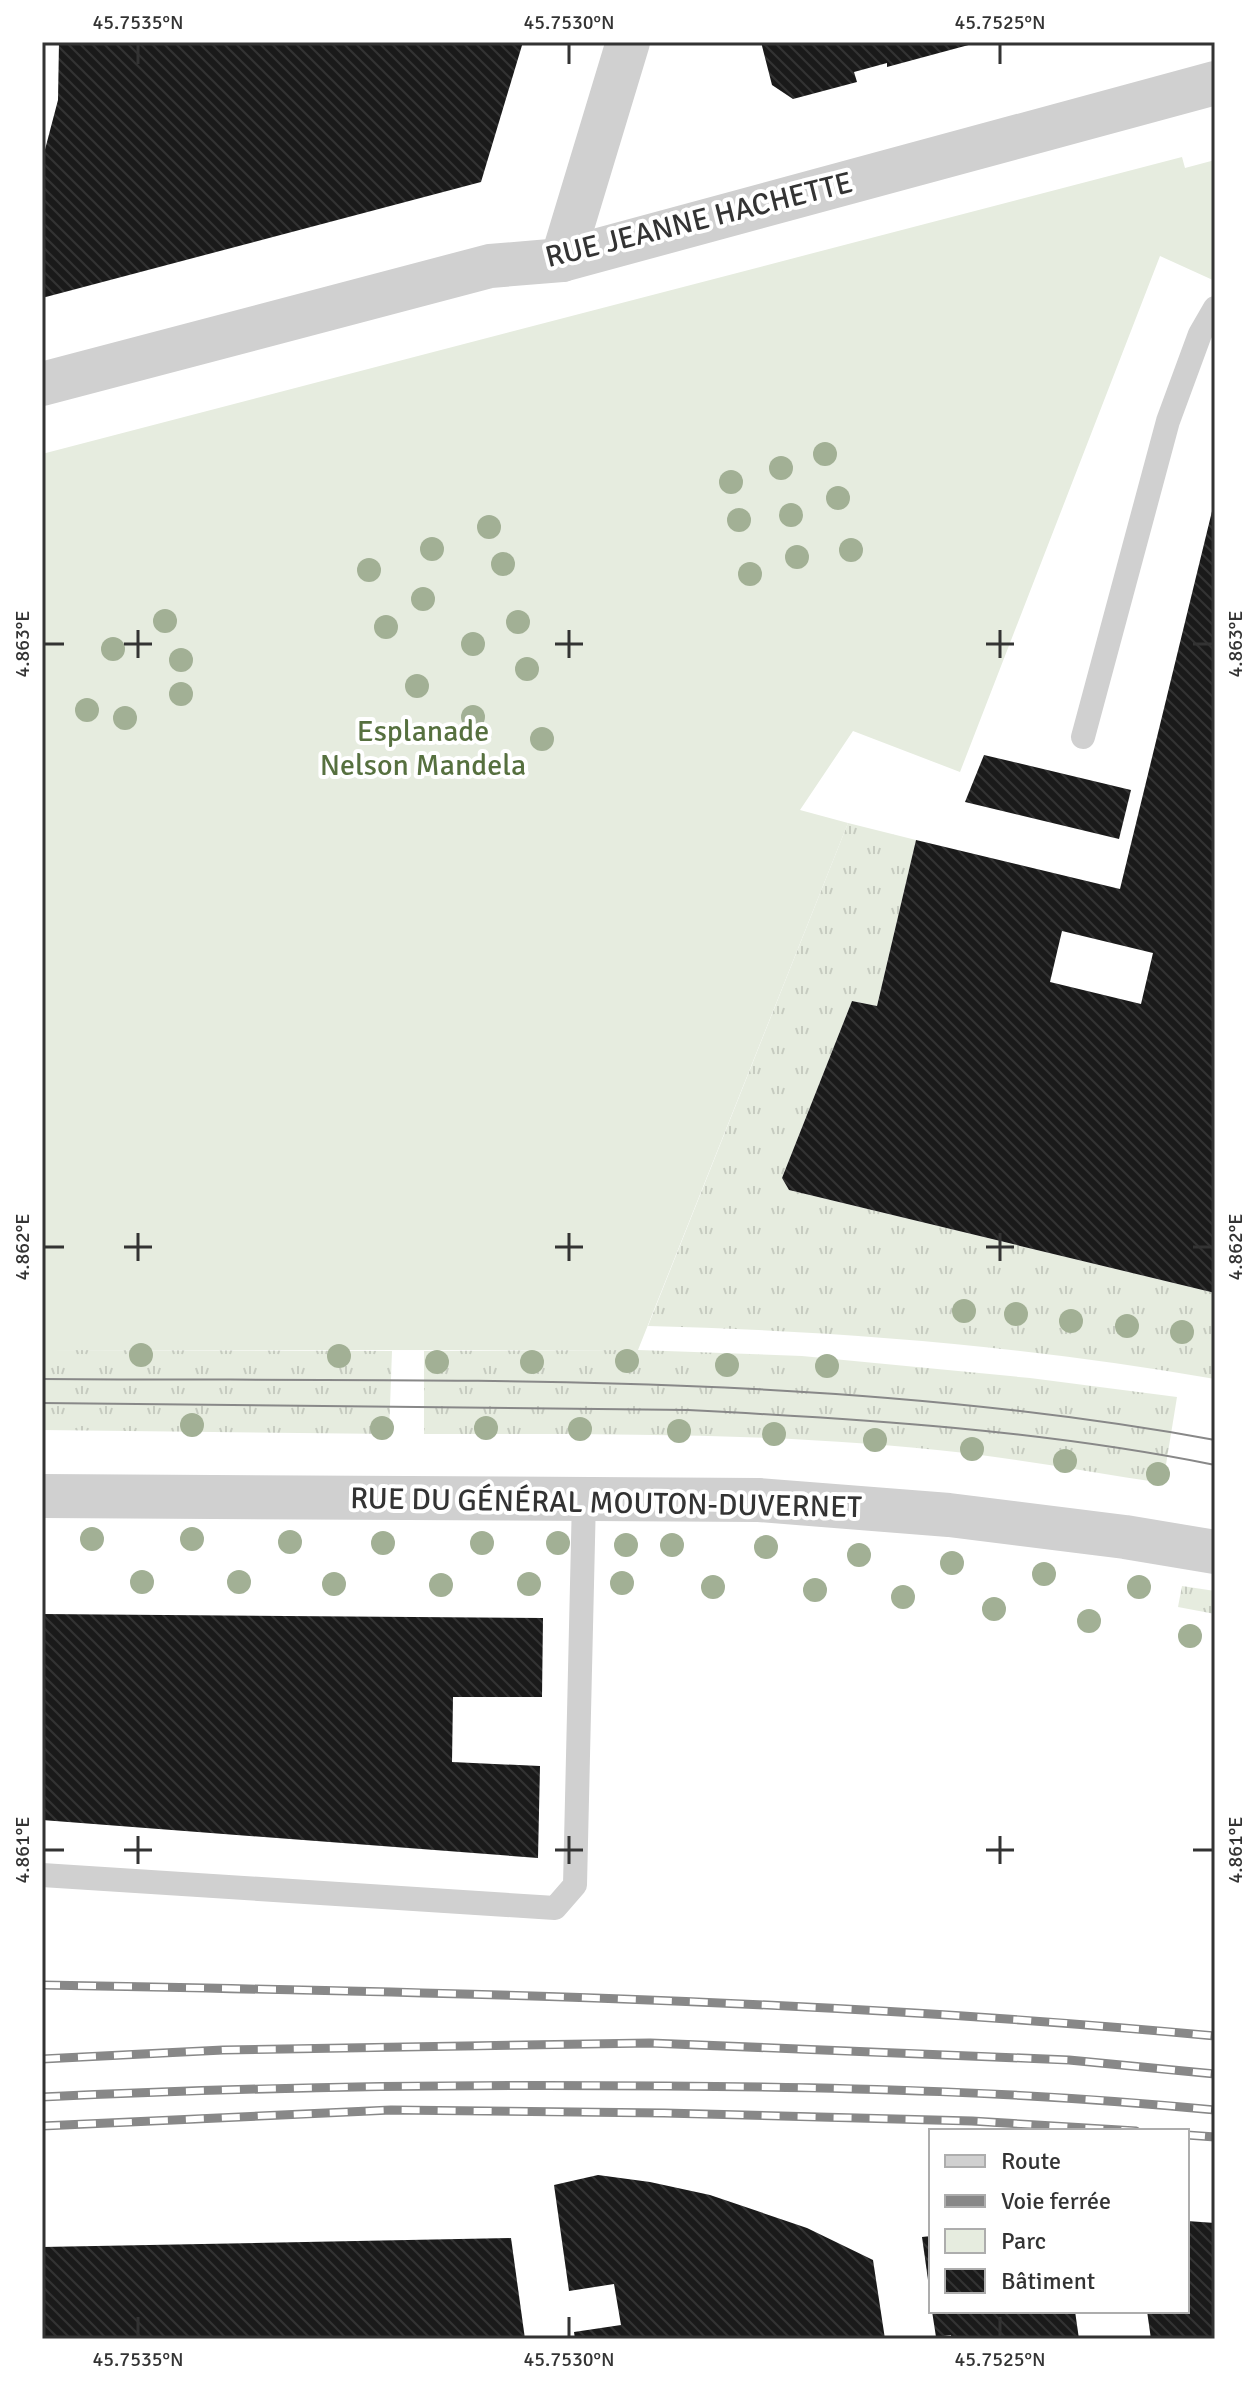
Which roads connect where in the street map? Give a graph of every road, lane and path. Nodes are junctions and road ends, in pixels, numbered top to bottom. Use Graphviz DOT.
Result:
graph roads {
  1 [pos="628,42"];
  2 [pos="1215,83"];
  3 [pos="562,260"];
  4 [pos="1215,308"];
  5 [pos="1208,338"];
  6 [pos="42,384"];
  7 [pos="1083,737"];
  8 [pos="42,1496"];
  9 [pos="584,1498"];
  10 [pos="1215,1552"];
  11 [pos="42,1875"];
  1 -- 3 [label="street"];
  2 -- 3 [label="street, RUE JEANNE HACHETTE"];
  3 -- 6 [label="street, RUE JEANNE HACHETTE"];
  4 -- 5 [label="lane"];
  5 -- 7 [label="lane"];
  8 -- 9 [label="street, RUE DU GÉNÉRAL MOUTON-DUVERNET"];
  9 -- 10 [label="street, RUE DU GÉNÉRAL MOUTON-DUVERNET"];
  9 -- 11 [label="lane"];
}
